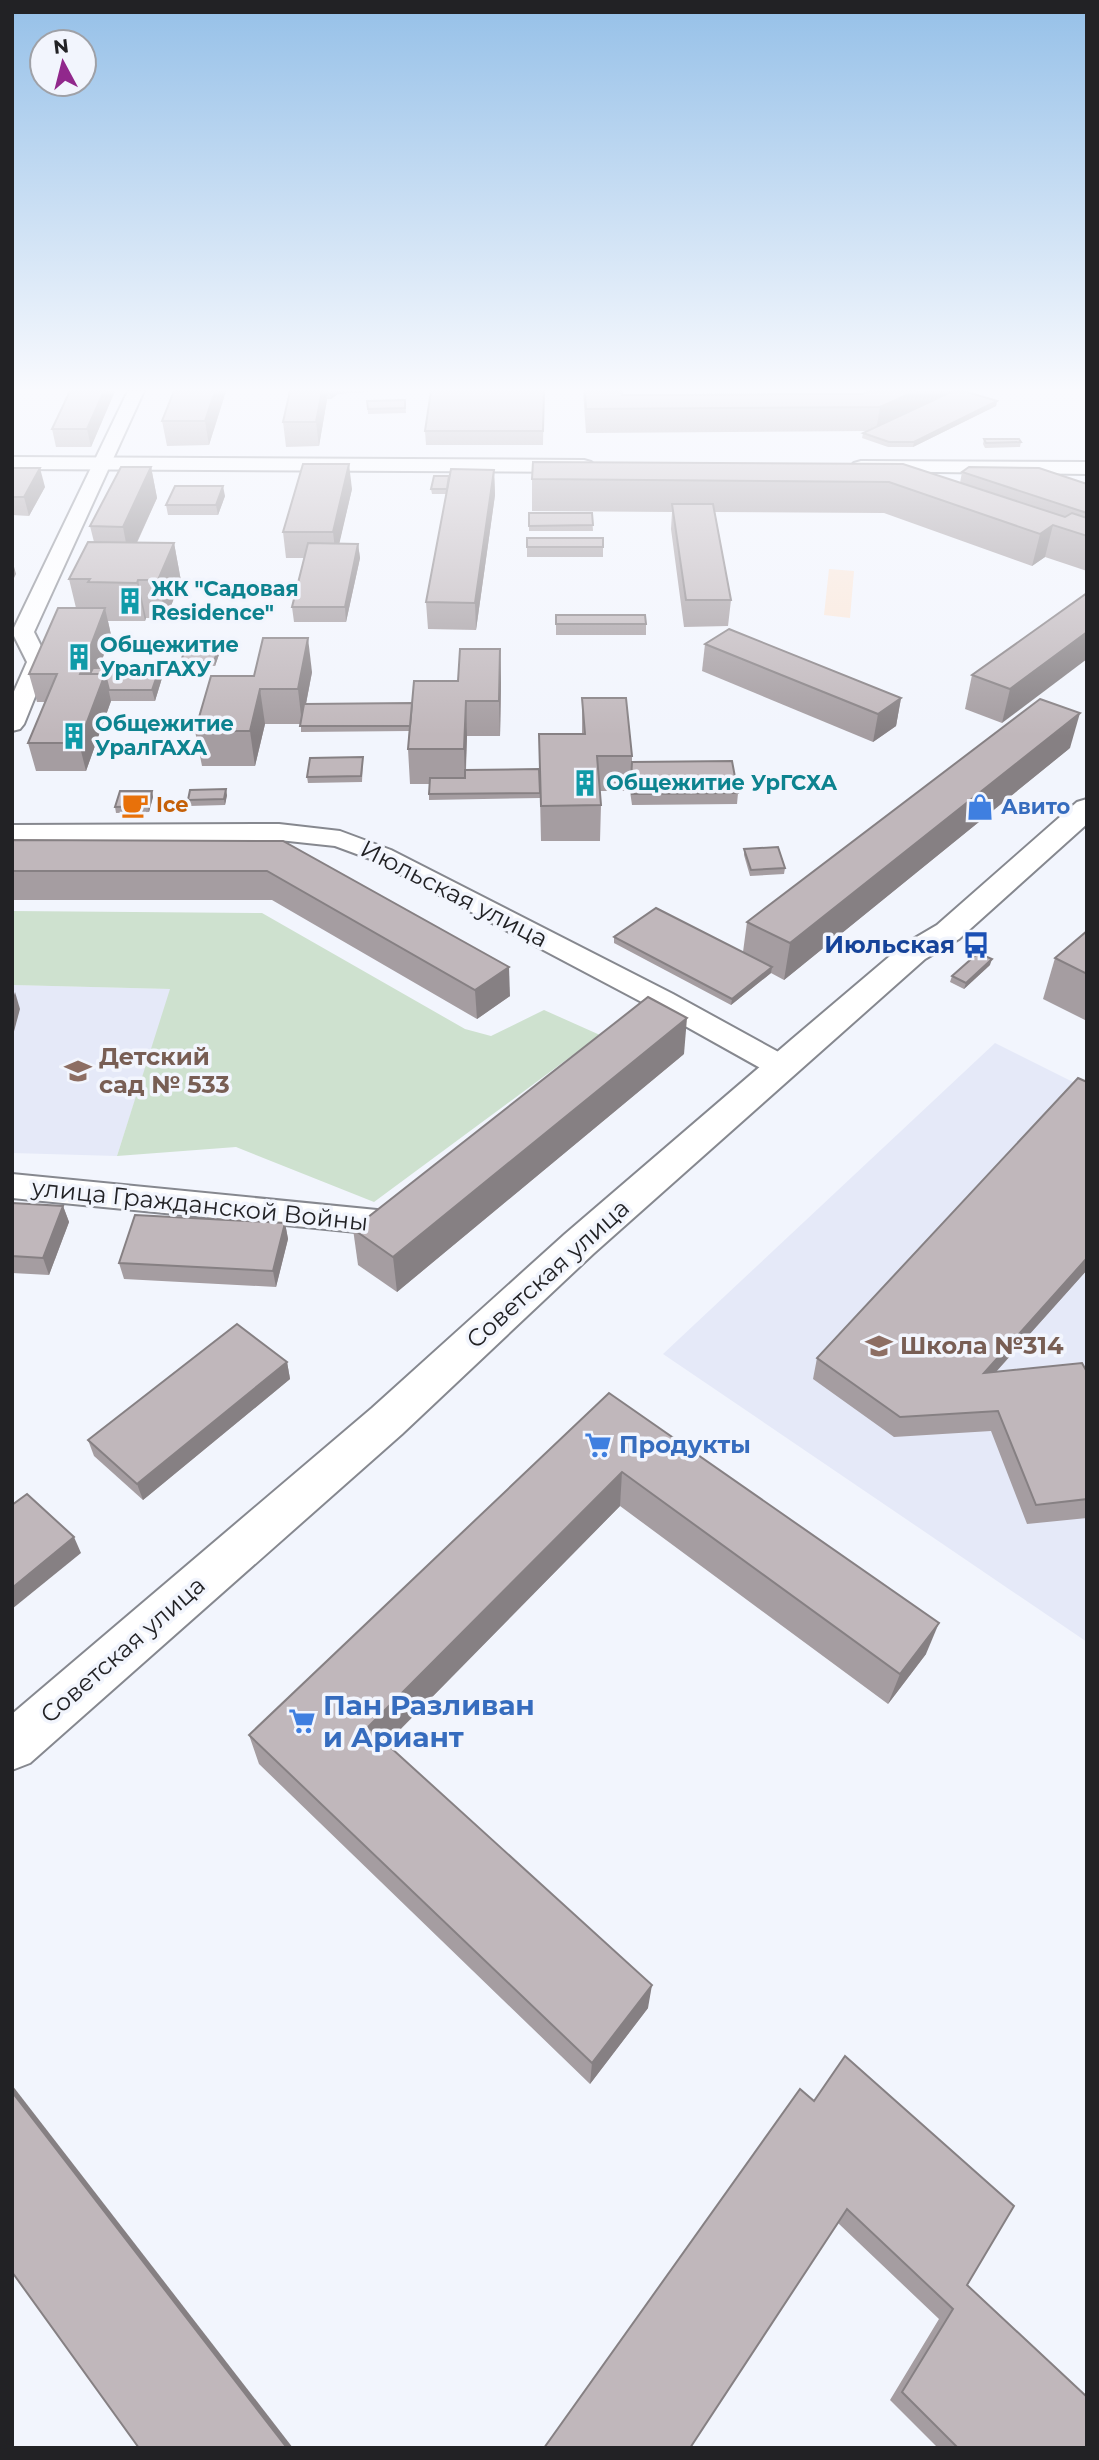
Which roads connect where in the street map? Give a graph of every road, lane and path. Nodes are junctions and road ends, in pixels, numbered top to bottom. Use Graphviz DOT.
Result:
graph roads {
  1 [pos="83,506"];
  2 [pos="12,724"];
  3 [pos="1087,808"];
  4 [pos="12,833"];
  5 [pos="782,1067"];
  6 [pos="12,1186"];
  7 [pos="387,1223"];
  8 [pos="12,1746"];
  1 -- 2 [label="street"];
  3 -- 5 [label="street, Советская улица"];
  4 -- 5 [label="street, Июльская улица"];
  5 -- 8 [label="street, Советская улица"];
  6 -- 7 [label="street, улица Гражданской Войны"];
}
